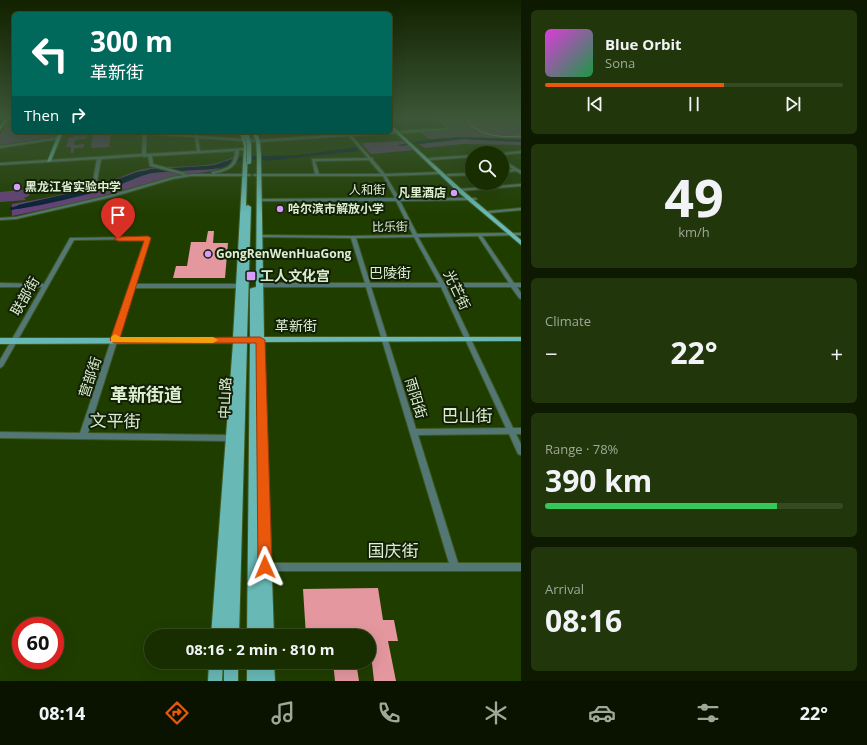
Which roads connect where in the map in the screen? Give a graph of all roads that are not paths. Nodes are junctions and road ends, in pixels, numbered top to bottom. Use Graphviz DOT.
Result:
graph roads {
  1 [pos="246,149"];
  2 [pos="54,150"];
  3 [pos="144,150"];
  4 [pos="244,150"];
  5 [pos="250,150"];
  6 [pos="251,150"];
  7 [pos="258,150"];
  8 [pos="364,150"];
  9 [pos="419,150"];
  10 [pos="419,150"];
  11 [pos="199,152"];
  12 [pos="237,152"];
  13 [pos="521,152"];
  14 [pos="509,153"];
  15 [pos="150,155"];
  16 [pos="144,156"];
  17 [pos="465,156"];
  18 [pos="99,158"];
  19 [pos="430,158"];
  20 [pos="252,159"];
  21 [pos="372,160"];
  22 [pos="49,161"];
  23 [pos="0,164"];
  24 [pos="509,164"];
  25 [pos="519,170"];
  26 [pos="509,171"];
  27 [pos="440,172"];
  28 [pos="521,173"];
  29 [pos="465,174"];
  30 [pos="191,175"];
  31 [pos="252,175"];
  32 [pos="317,175"];
  33 [pos="384,175"];
  34 [pos="448,175"];
  35 [pos="95,181"];
  36 [pos="521,185"];
  37 [pos="462,190"];
  38 [pos="472,199"];
  39 [pos="260,200"];
  40 [pos="398,200"];
  41 [pos="521,209"];
  42 [pos="489,212"];
  43 [pos="0,219"];
  44 [pos="516,234"];
  45 [pos="259,236"];
  46 [pos="480,236"];
  47 [pos="353,237"];
  48 [pos="416,237"];
  49 [pos="72,239"];
  50 [pos="521,239"];
  51 [pos="521,243"];
  52 [pos="0,285"];
  53 [pos="259,285"];
  54 [pos="367,285"];
  55 [pos="442,285"];
  56 [pos="513,285"];
  57 [pos="521,285"];
  58 [pos="45,286"];
  59 [pos="132,286"];
  60 [pos="239,286"];
  61 [pos="521,297"];
  62 [pos="240,339"];
  63 [pos="384,339"];
  64 [pos="467,339"];
  65 [pos="521,339"];
  66 [pos="114,340"];
  67 [pos="257,340"];
  68 [pos="0,341"];
  69 [pos="13,341"];
  70 [pos="0,366"];
  71 [pos="510,431"];
  72 [pos="521,431"];
  73 [pos="413,432"];
  74 [pos="0,435"];
  75 [pos="83,436"];
  76 [pos="230,438"];
  77 [pos="521,452"];
  78 [pos="265,567"];
  79 [pos="455,567"];
  80 [pos="521,567"];
  81 [pos="218,629"];
  82 [pos="232,629"];
  83 [pos="254,629"];
  84 [pos="267,629"];
  85 [pos="216,669"];
  86 [pos="231,669"];
  87 [pos="254,669"];
  88 [pos="267,669"];
  89 [pos="215,681"];
  90 [pos="230,681"];
  91 [pos="254,681"];
  92 [pos="268,681"];
  1 -- 20 [label="main road"];
  2 -- 22 [label="main road"];
  3 -- 16 [label="street"];
  4 -- 12 [label="street"];
  5 -- 20 [label="main road, bridge"];
  6 -- 20 [label="main road"];
  7 -- 20 [label="main road"];
  8 -- 21 [label="street, 光芒街"];
  9 -- 19 [label="main road"];
  10 -- 27 [label="main road"];
  11 -- 12 [label="street"];
  11 -- 15 [label="street"];
  12 -- 30 [label="street"];
  13 -- 14 [label="street"];
  15 -- 16 [label="street"];
  15 -- 30 [label="street"];
  16 -- 18 [label="street"];
  17 -- 19 [label="street"];
  18 -- 22 [label="street"];
  18 -- 35 [label="street"];
  19 -- 34 [label="main road"];
  20 -- 31 [label="main road, 中山路"];
  21 -- 32 [label="street"];
  21 -- 33 [label="street, 光芒街"];
  22 -- 23 [label="street"];
  24 -- 25 [label="street"];
  25 -- 26 [label="street"];
  25 -- 28 [label="street"];
  27 -- 33 [label="street"];
  27 -- 37 [label="main road"];
  29 -- 34 [label="street"];
  30 -- 31 [label="street"];
  30 -- 43 [label="street"];
  31 -- 32 [label="street"];
  31 -- 39 [label="main road"];
  31 -- 60 [label="main road"];
  31 -- 62 [label="main road, 中山路"];
  31 -- 67 [label="main road, 中山路"];
  32 -- 33 [label="street"];
  33 -- 40 [label="street, 光芒街"];
  34 -- 37 [label="main road"];
  36 -- 37 [label="street"];
  37 -- 38 [label="main road"];
  38 -- 40 [label="street, 人和街"];
  38 -- 42 [label="main road"];
  38 -- 44 [label="main road"];
  39 -- 40 [label="street, 人和街"];
  39 -- 45 [label="main road"];
  40 -- 48 [label="street, 光芒街"];
  41 -- 42 [label="street"];
  42 -- 44 [label="main road"];
  44 -- 46 [label="street, 比乐街"];
  44 -- 50 [label="main road"];
  44 -- 51 [label="main road"];
  45 -- 47 [label="street, 比乐街"];
  45 -- 53 [label="main road"];
  46 -- 48 [label="street, 比乐街"];
  46 -- 56 [label="street"];
  47 -- 48 [label="street, 比乐街"];
  47 -- 54 [label="street, 雨阳街"];
  48 -- 55 [label="street, 光芒街"];
  49 -- 58 [label="street, 联部街"];
  49 -- 59 [label="street, 营部街"];
  52 -- 58 [label="street"];
  53 -- 54 [label="street, 巴陵街"];
  53 -- 67 [label="main road"];
  54 -- 55 [label="street, 巴陵街"];
  54 -- 63 [label="street, 雨阳街"];
  55 -- 56 [label="street, 巴陵街"];
  55 -- 64 [label="street, 光芒街"];
  56 -- 57 [label="street, 巴陵街"];
  56 -- 61 [label="street"];
  58 -- 69 [label="street, 联部街"];
  59 -- 60 [label="street"];
  59 -- 66 [label="street, 营部街"];
  60 -- 62 [label="main road"];
  62 -- 66 [label="main road, 革新街"];
  62 -- 67 [label="main road, 革新街"];
  62 -- 76 [label="main road"];
  62 -- 82 [label="main road, 中山路"];
  63 -- 64 [label="main road, 革新街"];
  63 -- 67 [label="main road, 革新街"];
  63 -- 73 [label="street, 雨阳街"];
  64 -- 65 [label="main road, 革新街"];
  64 -- 71 [label="street, 光芒街"];
  66 -- 69 [label="main road, 革新街"];
  66 -- 75 [label="street, 营部街"];
  67 -- 78 [label="main road"];
  67 -- 83 [label="main road, 中山路"];
  68 -- 69 [label="main road, 革新街"];
  69 -- 70 [label="street, 联部街"];
  71 -- 72 [label="street, 巴山街"];
  71 -- 73 [label="street, 巴山街"];
  71 -- 77 [label="street, 光芒街"];
  73 -- 79 [label="street, 雨阳街"];
  74 -- 75 [label="street, 文平街"];
  75 -- 76 [label="street, 文平街"];
  76 -- 81 [label="main road"];
  78 -- 79 [label="street, 国庆街"];
  78 -- 84 [label="main road"];
  79 -- 80 [label="street, 国庆街"];
  85 -- 89 [label="main road"];
  86 -- 90 [label="main road"];
  87 -- 91 [label="main road"];
  88 -- 92 [label="main road"];
}
